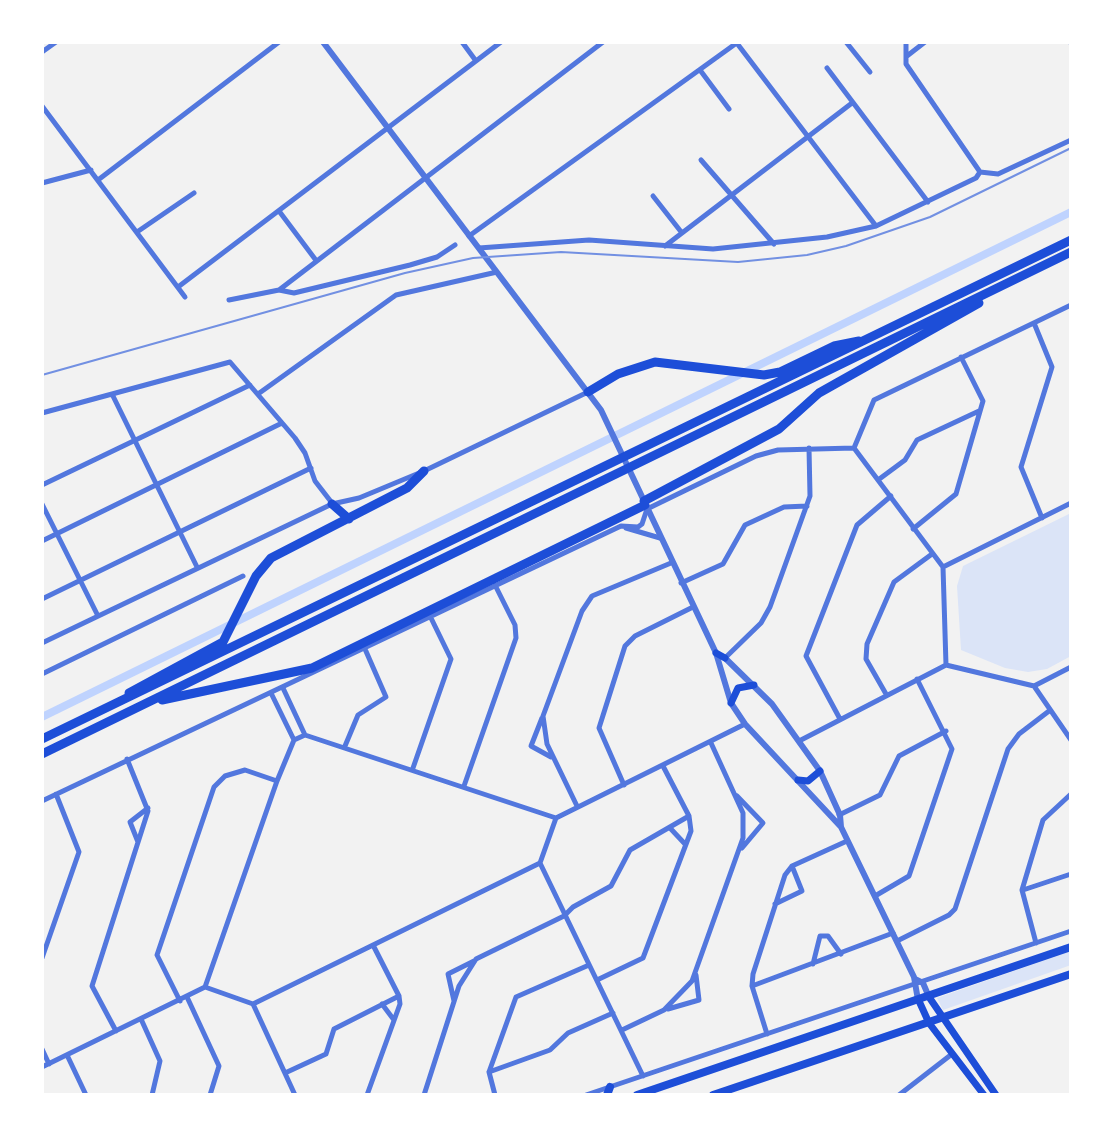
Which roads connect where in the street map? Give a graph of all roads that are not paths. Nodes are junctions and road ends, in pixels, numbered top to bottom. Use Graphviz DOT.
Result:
graph roads {
  1 [pos="56,42"];
  2 [pos="279,42"];
  3 [pos="323,42"];
  4 [pos="462,42"];
  5 [pos="501,42"];
  6 [pos="603,42"];
  7 [pos="736,42"];
  8 [pos="846,42"];
  9 [pos="906,42"];
  10 [pos="925,42"];
  11 [pos="42,52"];
  12 [pos="906,56"];
  13 [pos="476,61"];
  14 [pos="827,68"];
  15 [pos="700,70"];
  16 [pos="870,72"];
  17 [pos="852,103"];
  18 [pos="42,106"];
  19 [pos="729,109"];
  20 [pos="389,127"];
  21 [pos="807,137"];
  22 [pos="1071,140"];
  23 [pos="701,160"];
  24 [pos="91,170"];
  25 [pos="980,172"];
  26 [pos="426,177"];
  27 [pos="43,180"];
  28 [pos="98,180"];
  29 [pos="194,193"];
  30 [pos="730,195"];
  31 [pos="653,196"];
  32 [pos="928,202"];
  33 [pos="279,211"];
  34 [pos="876,226"];
  35 [pos="137,232"];
  36 [pos="682,233"];
  37 [pos="469,236"];
  38 [pos="1071,240"];
  39 [pos="455,245"];
  40 [pos="774,245"];
  41 [pos="664,246"];
  42 [pos="479,248"];
  43 [pos="1071,252"];
  44 [pos="315,259"];
  45 [pos="497,272"];
  46 [pos="178,287"];
  47 [pos="279,290"];
  48 [pos="991,293"];
  49 [pos="185,297"];
  50 [pos="229,300"];
  51 [pos="1071,305"];
  52 [pos="1034,323"];
  53 [pos="871,339"];
  54 [pos="961,357"];
  55 [pos="250,385"];
  56 [pos="588,392"];
  57 [pos="112,394"];
  58 [pos="258,394"];
  59 [pos="980,411"];
  60 [pos="42,413"];
  61 [pos="282,423"];
  62 [pos="133,439"];
  63 [pos="809,448"];
  64 [pos="854,448"];
  65 [pos="311,468"];
  66 [pos="424,471"];
  67 [pos="878,480"];
  68 [pos="42,485"];
  69 [pos="155,485"];
  70 [pos="891,496"];
  71 [pos="1071,503"];
  72 [pos="42,504"];
  73 [pos="332,504"];
  74 [pos="645,505"];
  75 [pos="807,506"];
  76 [pos="1042,518"];
  77 [pos="349,519"];
  78 [pos="621,526"];
  79 [pos="913,529"];
  80 [pos="177,532"];
  81 [pos="57,534"];
  82 [pos="660,538"];
  83 [pos="42,541"];
  84 [pos="932,554"];
  85 [pos="671,563"];
  86 [pos="197,567"];
  87 [pos="943,567"];
  88 [pos="243,576"];
  89 [pos="80,580"];
  90 [pos="681,583"];
  91 [pos="495,585"];
  92 [pos="42,599"];
  93 [pos="693,607"];
  94 [pos="98,616"];
  95 [pos="431,618"];
  96 [pos="42,643"];
  97 [pos="365,649"];
  98 [pos="716,653"];
  99 [pos="725,658"];
  100 [pos="946,665"];
  101 [pos="1071,667"];
  102 [pos="42,674"];
  103 [pos="917,679"];
  104 [pos="754,685"];
  105 [pos="1034,686"];
  106 [pos="283,688"];
  107 [pos="271,693"];
  108 [pos="886,694"];
  109 [pos="731,703"];
  110 [pos="143,705"];
  111 [pos="103,711"];
  112 [pos="1049,711"];
  113 [pos="543,716"];
  114 [pos="840,719"];
  115 [pos="745,724"];
  116 [pos="946,731"];
  117 [pos="305,735"];
  118 [pos="42,739"];
  119 [pos="1071,739"];
  120 [pos="294,740"];
  121 [pos="801,740"];
  122 [pos="711,743"];
  123 [pos="345,746"];
  124 [pos="42,754"];
  125 [pos="552,757"];
  126 [pos="127,759"];
  127 [pos="663,766"];
  128 [pos="413,768"];
  129 [pos="820,771"];
  130 [pos="798,780"];
  131 [pos="277,781"];
  132 [pos="624,785"];
  133 [pos="464,786"];
  134 [pos="56,794"];
  135 [pos="1071,794"];
  136 [pos="736,795"];
  137 [pos="42,801"];
  138 [pos="577,806"];
  139 [pos="148,808"];
  140 [pos="840,815"];
  141 [pos="689,816"];
  142 [pos="556,818"];
  143 [pos="831,818"];
  144 [pos="841,827"];
  145 [pos="670,828"];
  146 [pos="847,841"];
  147 [pos="138,842"];
  148 [pos="685,844"];
  149 [pos="739,852"];
  150 [pos="540,863"];
  151 [pos="792,866"];
  152 [pos="1071,874"];
  153 [pos="1022,890"];
  154 [pos="875,896"];
  155 [pos="775,905"];
  156 [pos="564,916"];
  157 [pos="1071,931"];
  158 [pos="893,933"];
  159 [pos="897,941"];
  160 [pos="1036,943"];
  161 [pos="373,945"];
  162 [pos="1071,947"];
  163 [pos="841,954"];
  164 [pos="42,958"];
  165 [pos="476,959"];
  166 [pos="589,965"];
  167 [pos="812,965"];
  168 [pos="696,974"];
  169 [pos="1071,974"];
  170 [pos="597,980"];
  171 [pos="914,982"];
  172 [pos="923,983"];
  173 [pos="752,986"];
  174 [pos="205,987"];
  175 [pos="399,996"];
  176 [pos="187,997"];
  177 [pos="879,997"];
  178 [pos="929,997"];
  179 [pos="180,1001"];
  180 [pos="919,1001"];
  181 [pos="454,1002"];
  182 [pos="253,1004"];
  183 [pos="382,1004"];
  184 [pos="664,1010"];
  185 [pos="613,1013"];
  186 [pos="885,1013"];
  187 [pos="141,1019"];
  188 [pos="941,1019"];
  189 [pos="394,1021"];
  190 [pos="929,1023"];
  191 [pos="622,1030"];
  192 [pos="116,1031"];
  193 [pos="767,1035"];
  194 [pos="42,1049"];
  195 [pos="952,1054"];
  196 [pos="67,1055"];
  197 [pos="49,1064"];
  198 [pos="42,1067"];
  199 [pos="489,1072"];
  200 [pos="285,1073"];
  201 [pos="643,1076"];
  202 [pos="608,1091"];
  203 [pos="86,1095"];
  204 [pos="152,1095"];
  205 [pos="210,1095"];
  206 [pos="295,1095"];
  207 [pos="367,1095"];
  208 [pos="424,1095"];
  209 [pos="495,1095"];
  210 [pos="586,1095"];
  211 [pos="637,1095"];
  212 [pos="713,1095"];
  213 [pos="899,1095"];
  214 [pos="984,1095"];
  215 [pos="996,1095"];
  1 -- 11 [label="street"];
  2 -- 28 [label="street"];
  3 -- 20 [label="street"];
  4 -- 13 [label="street"];
  5 -- 13 [label="street"];
  6 -- 26 [label="street"];
  7 -- 15 [label="street"];
  7 -- 21 [label="street"];
  8 -- 16 [label="street"];
  9 -- 12 [label="street"];
  10 -- 12 [label="street"];
  12 -- 25 [label="street"];
  13 -- 20 [label="street"];
  14 -- 17 [label="street"];
  15 -- 19 [label="street"];
  15 -- 37 [label="street"];
  17 -- 21 [label="street"];
  17 -- 32 [label="street"];
  18 -- 24 [label="street"];
  20 -- 26 [label="street"];
  20 -- 33 [label="street"];
  21 -- 30 [label="street"];
  21 -- 34 [label="street"];
  22 -- 25 [label="street"];
  23 -- 30 [label="street"];
  24 -- 27 [label="street"];
  24 -- 28 [label="street"];
  25 -- 32 [label="street"];
  26 -- 37 [label="street"];
  26 -- 44 [label="street"];
  28 -- 35 [label="street"];
  29 -- 35 [label="street"];
  30 -- 36 [label="street"];
  30 -- 40 [label="street"];
  31 -- 36 [label="street"];
  32 -- 34 [label="street"];
  33 -- 44 [label="street"];
  33 -- 46 [label="street"];
  34 -- 40 [label="street"];
  35 -- 46 [label="street"];
  36 -- 41 [label="street"];
  37 -- 42 [label="street"];
  38 -- 53 [label="highway"];
  39 -- 47 [label="street"];
  40 -- 41 [label="street"];
  41 -- 42 [label="street"];
  42 -- 45 [label="street"];
  43 -- 48 [label="highway"];
  44 -- 47 [label="street"];
  45 -- 56 [label="street"];
  45 -- 58 [label="street"];
  46 -- 49 [label="street"];
  47 -- 50 [label="street"];
  48 -- 74 [label="highway"];
  48 -- 110 [label="highway"];
  51 -- 52 [label="street"];
  52 -- 54 [label="street"];
  52 -- 76 [label="street"];
  53 -- 56 [label="highway"];
  53 -- 111 [label="highway"];
  54 -- 59 [label="street"];
  54 -- 64 [label="street"];
  55 -- 57 [label="street"];
  55 -- 58 [label="street"];
  55 -- 62 [label="street"];
  56 -- 66 [label="street"];
  56 -- 74 [label="street"];
  57 -- 60 [label="street"];
  57 -- 62 [label="street"];
  58 -- 61 [label="street"];
  59 -- 67 [label="street"];
  59 -- 79 [label="street"];
  61 -- 65 [label="street"];
  61 -- 69 [label="street"];
  62 -- 68 [label="street"];
  62 -- 69 [label="street"];
  63 -- 64 [label="street"];
  63 -- 74 [label="street"];
  63 -- 75 [label="street"];
  64 -- 67 [label="street"];
  65 -- 73 [label="street"];
  65 -- 80 [label="street"];
  66 -- 73 [label="street"];
  66 -- 77 [label="highway"];
  67 -- 70 [label="street"];
  69 -- 80 [label="street"];
  69 -- 81 [label="street"];
  70 -- 79 [label="street"];
  70 -- 114 [label="street"];
  71 -- 76 [label="street"];
  72 -- 81 [label="street"];
  73 -- 77 [label="highway"];
  73 -- 86 [label="street"];
  74 -- 78 [label="street"];
  74 -- 82 [label="street"];
  74 -- 110 [label="highway"];
  75 -- 90 [label="street"];
  75 -- 99 [label="street"];
  76 -- 87 [label="street"];
  77 -- 111 [label="highway"];
  78 -- 82 [label="street"];
  78 -- 91 [label="street"];
  79 -- 84 [label="street"];
  80 -- 86 [label="street"];
  80 -- 89 [label="street"];
  81 -- 83 [label="street"];
  81 -- 89 [label="street"];
  82 -- 85 [label="street"];
  84 -- 87 [label="street"];
  84 -- 108 [label="street"];
  85 -- 90 [label="street"];
  85 -- 113 [label="street"];
  86 -- 94 [label="street"];
  87 -- 100 [label="street"];
  88 -- 102 [label="street"];
  89 -- 92 [label="street"];
  89 -- 94 [label="street"];
  90 -- 93 [label="street"];
  91 -- 95 [label="street"];
  91 -- 133 [label="street"];
  93 -- 98 [label="street"];
  93 -- 132 [label="street"];
  94 -- 96 [label="street"];
  95 -- 97 [label="street"];
  95 -- 128 [label="street"];
  97 -- 106 [label="street"];
  97 -- 123 [label="street"];
  98 -- 99 [label="main road"];
  98 -- 109 [label="street"];
  99 -- 104 [label="street"];
  100 -- 103 [label="street"];
  100 -- 105 [label="street"];
  101 -- 105 [label="street"];
  103 -- 108 [label="street"];
  103 -- 116 [label="street"];
  104 -- 109 [label="main road"];
  104 -- 121 [label="street"];
  105 -- 112 [label="street"];
  106 -- 107 [label="street"];
  106 -- 117 [label="street"];
  107 -- 120 [label="street"];
  107 -- 126 [label="street"];
  108 -- 114 [label="street"];
  109 -- 115 [label="street"];
  110 -- 124 [label="highway"];
  111 -- 118 [label="highway"];
  112 -- 119 [label="street"];
  112 -- 159 [label="street"];
  113 -- 125 [label="street"];
  113 -- 125 [label="street"];
  114 -- 121 [label="street"];
  115 -- 122 [label="street"];
  115 -- 130 [label="street"];
  116 -- 140 [label="street"];
  116 -- 154 [label="street"];
  117 -- 120 [label="street"];
  117 -- 123 [label="street"];
  120 -- 131 [label="street"];
  121 -- 129 [label="street"];
  122 -- 127 [label="street"];
  122 -- 136 [label="street"];
  123 -- 128 [label="street"];
  125 -- 138 [label="street"];
  126 -- 134 [label="street"];
  126 -- 139 [label="street"];
  127 -- 132 [label="street"];
  127 -- 141 [label="street"];
  128 -- 133 [label="street"];
  129 -- 130 [label="main road"];
  129 -- 140 [label="street"];
  130 -- 143 [label="street"];
  131 -- 174 [label="street"];
  131 -- 179 [label="street"];
  132 -- 138 [label="street"];
  133 -- 142 [label="street"];
  134 -- 137 [label="street"];
  134 -- 164 [label="street"];
  135 -- 153 [label="street"];
  136 -- 149 [label="street"];
  136 -- 149 [label="street"];
  138 -- 142 [label="street"];
  139 -- 147 [label="street"];
  139 -- 147 [label="street"];
  140 -- 143 [label="street"];
  140 -- 144 [label="street"];
  141 -- 145 [label="street"];
  141 -- 148 [label="street"];
  142 -- 150 [label="street"];
  143 -- 144 [label="street"];
  144 -- 146 [label="street"];
  145 -- 148 [label="street"];
  145 -- 156 [label="street"];
  146 -- 151 [label="street"];
  146 -- 154 [label="street"];
  147 -- 192 [label="street"];
  148 -- 170 [label="street"];
  149 -- 168 [label="street"];
  150 -- 156 [label="street"];
  150 -- 161 [label="street"];
  151 -- 155 [label="street"];
  151 -- 155 [label="street"];
  152 -- 153 [label="street"];
  153 -- 160 [label="street"];
  154 -- 158 [label="street"];
  155 -- 173 [label="street"];
  156 -- 165 [label="street"];
  156 -- 166 [label="street"];
  157 -- 160 [label="street"];
  158 -- 159 [label="street"];
  158 -- 163 [label="street"];
  159 -- 171 [label="street"];
  160 -- 172 [label="street"];
  161 -- 175 [label="street"];
  161 -- 182 [label="street"];
  162 -- 178 [label="main road"];
  163 -- 167 [label="street"];
  163 -- 167 [label="street"];
  165 -- 181 [label="street"];
  165 -- 181 [label="street"];
  166 -- 170 [label="street"];
  166 -- 199 [label="street"];
  167 -- 173 [label="street"];
  168 -- 184 [label="street"];
  168 -- 184 [label="street"];
  169 -- 188 [label="main road"];
  170 -- 185 [label="street"];
  171 -- 172 [label="street"];
  171 -- 177 [label="street"];
  171 -- 180 [label="street"];
  172 -- 178 [label="street"];
  173 -- 193 [label="street"];
  174 -- 176 [label="street"];
  174 -- 182 [label="street"];
  175 -- 183 [label="street"];
  175 -- 189 [label="street"];
  176 -- 179 [label="street"];
  176 -- 205 [label="street"];
  177 -- 186 [label="street"];
  177 -- 193 [label="street"];
  178 -- 180 [label="main road"];
  178 -- 188 [label="main road"];
  179 -- 187 [label="street"];
  180 -- 186 [label="main road"];
  180 -- 190 [label="main road"];
  181 -- 208 [label="street"];
  182 -- 200 [label="street"];
  183 -- 189 [label="street"];
  183 -- 200 [label="street"];
  184 -- 191 [label="street"];
  185 -- 191 [label="street"];
  185 -- 199 [label="street"];
  186 -- 211 [label="main road"];
  187 -- 192 [label="street"];
  187 -- 204 [label="street"];
  188 -- 190 [label="main road"];
  188 -- 215 [label="main road"];
  189 -- 207 [label="street"];
  190 -- 195 [label="main road"];
  190 -- 212 [label="main road"];
  191 -- 201 [label="street"];
  192 -- 196 [label="street"];
  193 -- 201 [label="street"];
  194 -- 197 [label="street"];
  195 -- 213 [label="street"];
  195 -- 214 [label="main road"];
  196 -- 197 [label="street"];
  196 -- 203 [label="street"];
  197 -- 198 [label="street"];
  199 -- 209 [label="street"];
  200 -- 206 [label="street"];
  201 -- 202 [label="street"];
  202 -- 210 [label="street"];
}
